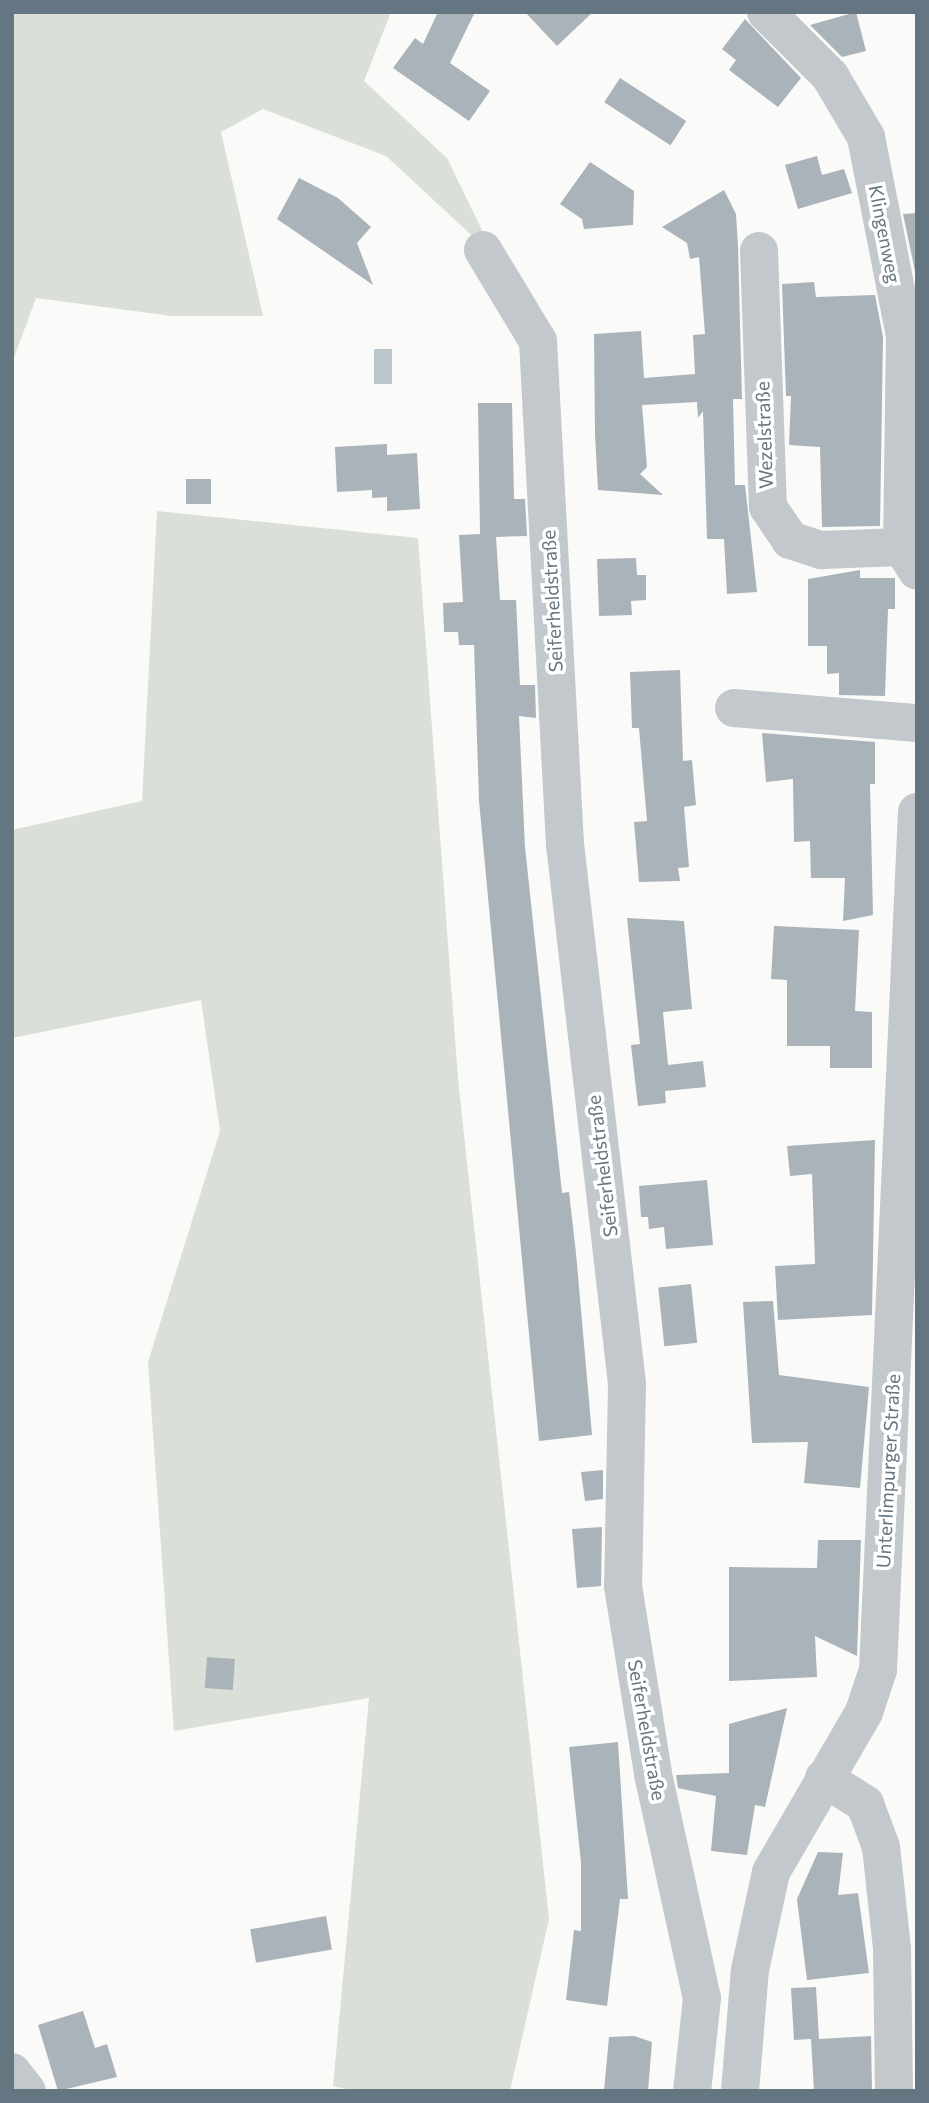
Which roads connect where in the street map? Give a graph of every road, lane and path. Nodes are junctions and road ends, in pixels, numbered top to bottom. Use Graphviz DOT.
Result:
graph roads {
  1 [pos="766,12"];
  2 [pos="483,250"];
  3 [pos="759,251"];
  4 [pos="907,291"];
  5 [pos="909,559"];
  6 [pos="734,708"];
  7 [pos="917,723"];
  8 [pos="917,812"];
  9 [pos="824,1778"];
  10 [pos="902,1909"];
  11 [pos="12,2072"];
  12 [pos="27,2091"];
  13 [pos="692,2091"];
  14 [pos="740,2091"];
  15 [pos="894,2091"];
  1 -- 4 [label="street, Klingenweg"];
  2 -- 13 [label="street, Seiferheldstraße"];
  3 -- 5 [label="street, Wezelstraße"];
  4 -- 5 [label="street, Klingenweg"];
  6 -- 7 [label="street"];
  8 -- 9 [label="street, Unterlimpurger Straße"];
  9 -- 10 [label="street"];
  9 -- 14 [label="street, Unterlimpurger Straße"];
  10 -- 15 [label="street"];
  11 -- 12 [label="street"];
}
